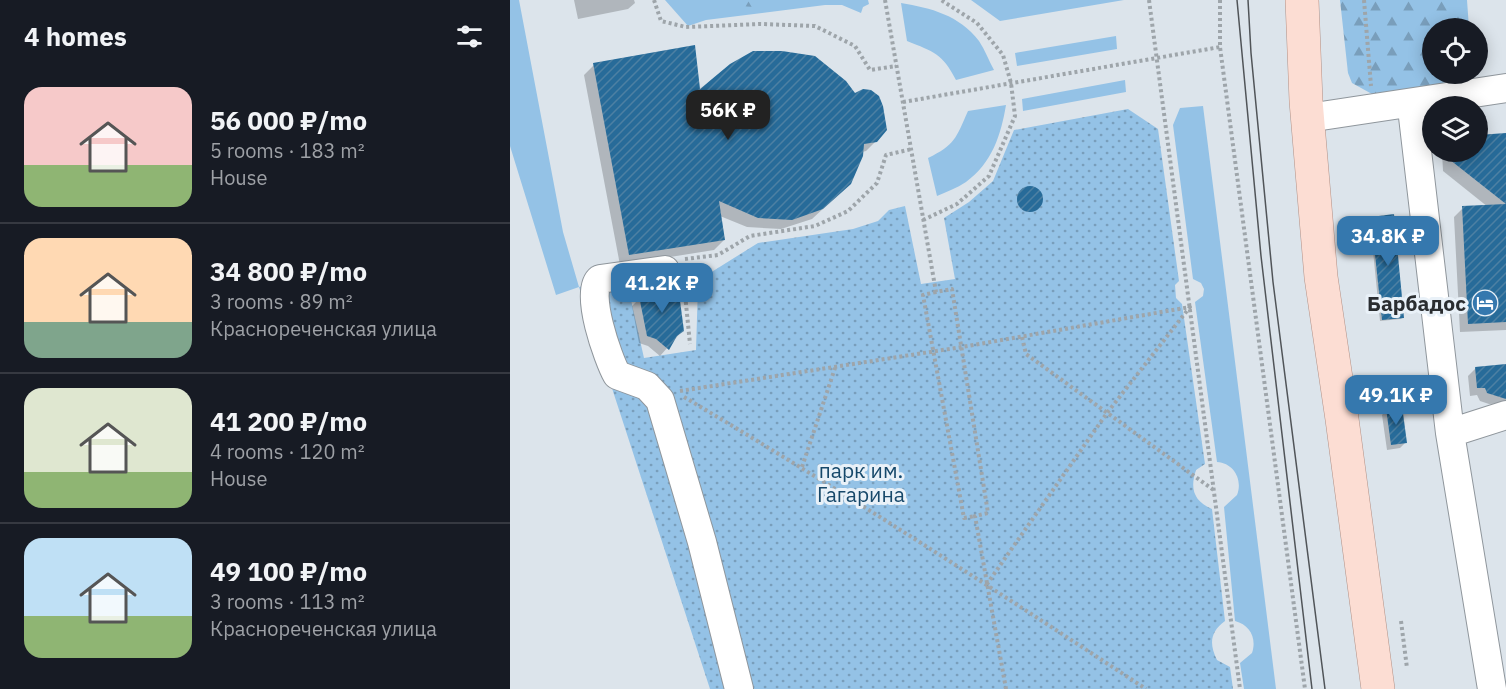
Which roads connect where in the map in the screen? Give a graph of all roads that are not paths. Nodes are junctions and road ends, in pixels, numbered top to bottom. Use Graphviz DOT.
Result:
graph roads {
  1 [pos="1302,0"];
  2 [pos="1506,88"];
  3 [pos="1412,108"];
  4 [pos="1308,118"];
  5 [pos="676,270"];
  6 [pos="1506,415"];
  7 [pos="1450,433"];
  8 [pos="739,689"];
  9 [pos="1378,689"];
  10 [pos="1492,689"];
  1 -- 4 [label="main road"];
  2 -- 4 [label="street"];
  3 -- 7 [label="street"];
  4 -- 9 [label="main road"];
  5 -- 8 [label="street"];
  6 -- 7 [label="street"];
  7 -- 10 [label="street"];
}
